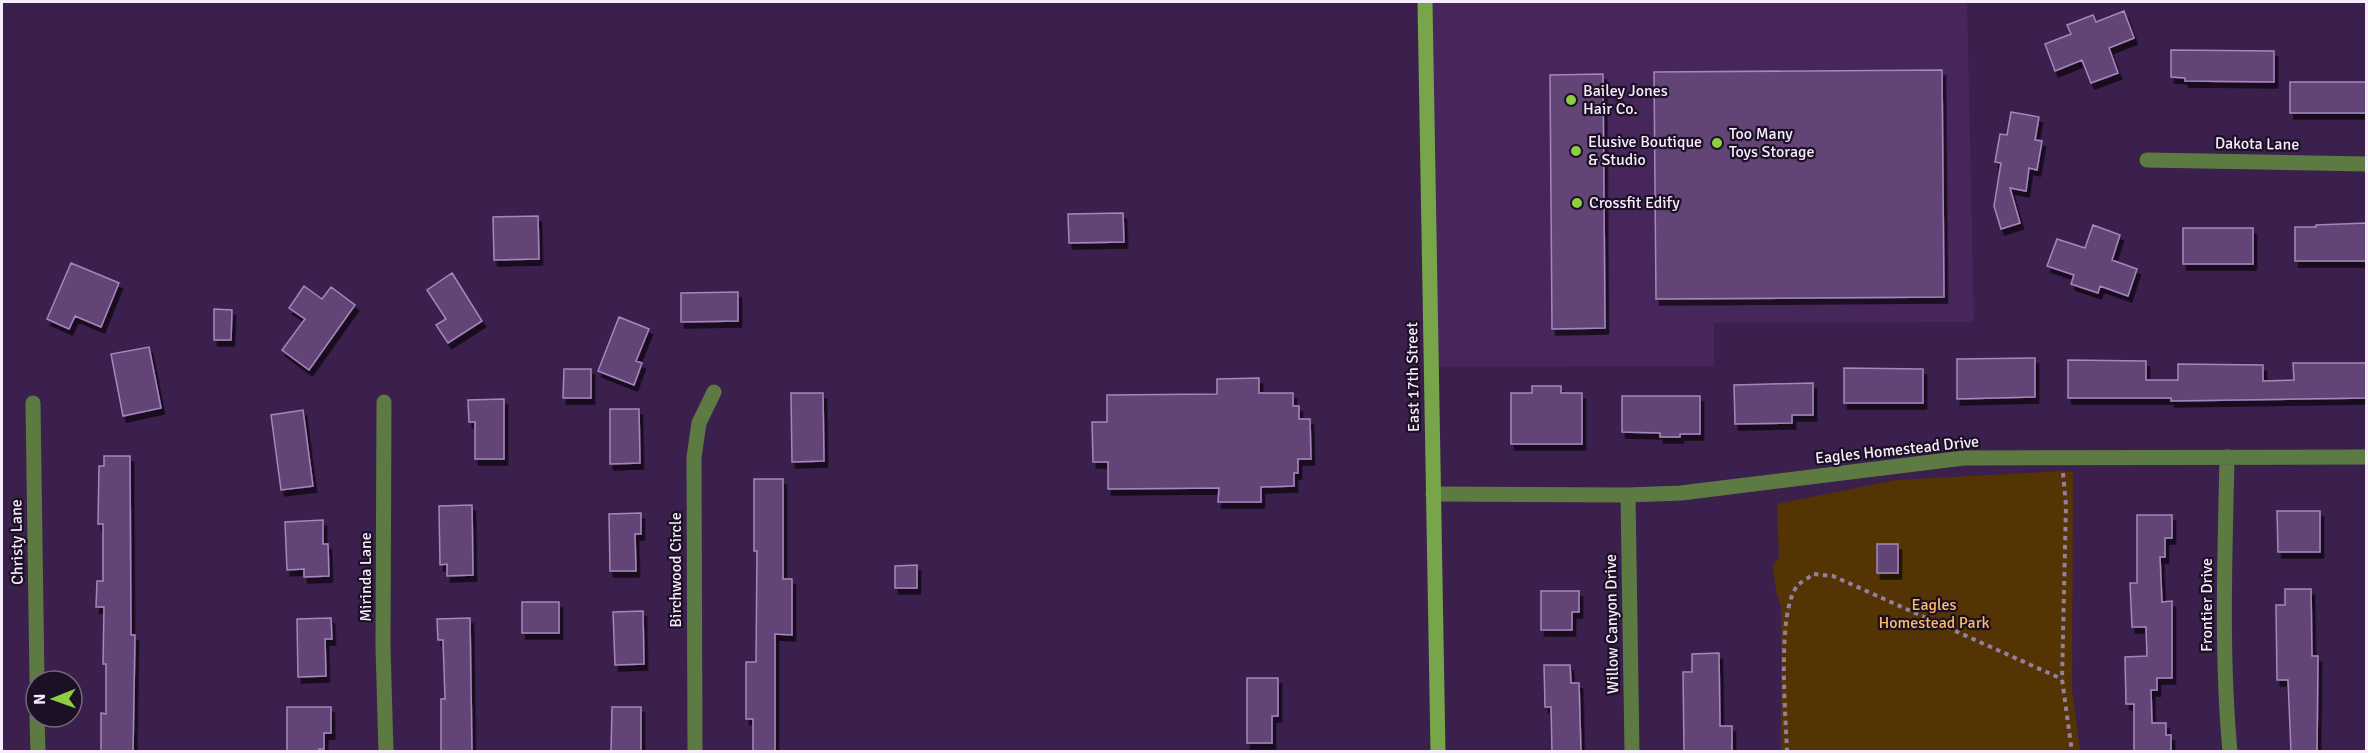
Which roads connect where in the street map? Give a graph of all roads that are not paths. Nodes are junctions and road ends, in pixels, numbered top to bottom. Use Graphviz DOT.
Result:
graph roads {
  1 [pos="1425,2"];
  2 [pos="2147,160"];
  3 [pos="2367,164"];
  4 [pos="714,392"];
  5 [pos="384,402"];
  6 [pos="33,403"];
  7 [pos="2227,457"];
  8 [pos="2367,457"];
  9 [pos="1433,494"];
  10 [pos="1628,495"];
  11 [pos="37,669"];
  12 [pos="38,729"];
  13 [pos="38,752"];
  14 [pos="386,752"];
  15 [pos="695,752"];
  16 [pos="1438,752"];
  17 [pos="1632,752"];
  18 [pos="2230,752"];
  1 -- 9 [label="main road, East 17th Street"];
  2 -- 3 [label="street, Dakota Lane"];
  4 -- 15 [label="street, Birchwood Circle"];
  5 -- 14 [label="street, Mirinda Lane"];
  6 -- 11 [label="street, Christy Lane"];
  7 -- 8 [label="street, Eagles Homestead Drive"];
  7 -- 10 [label="street, Eagles Homestead Drive"];
  7 -- 18 [label="street, Frontier Drive"];
  9 -- 10 [label="street, Eagles Homestead Drive"];
  9 -- 16 [label="main road, East 17th Street"];
  10 -- 17 [label="street, Willow Canyon Drive"];
  12 -- 13 [label="street"];
}
